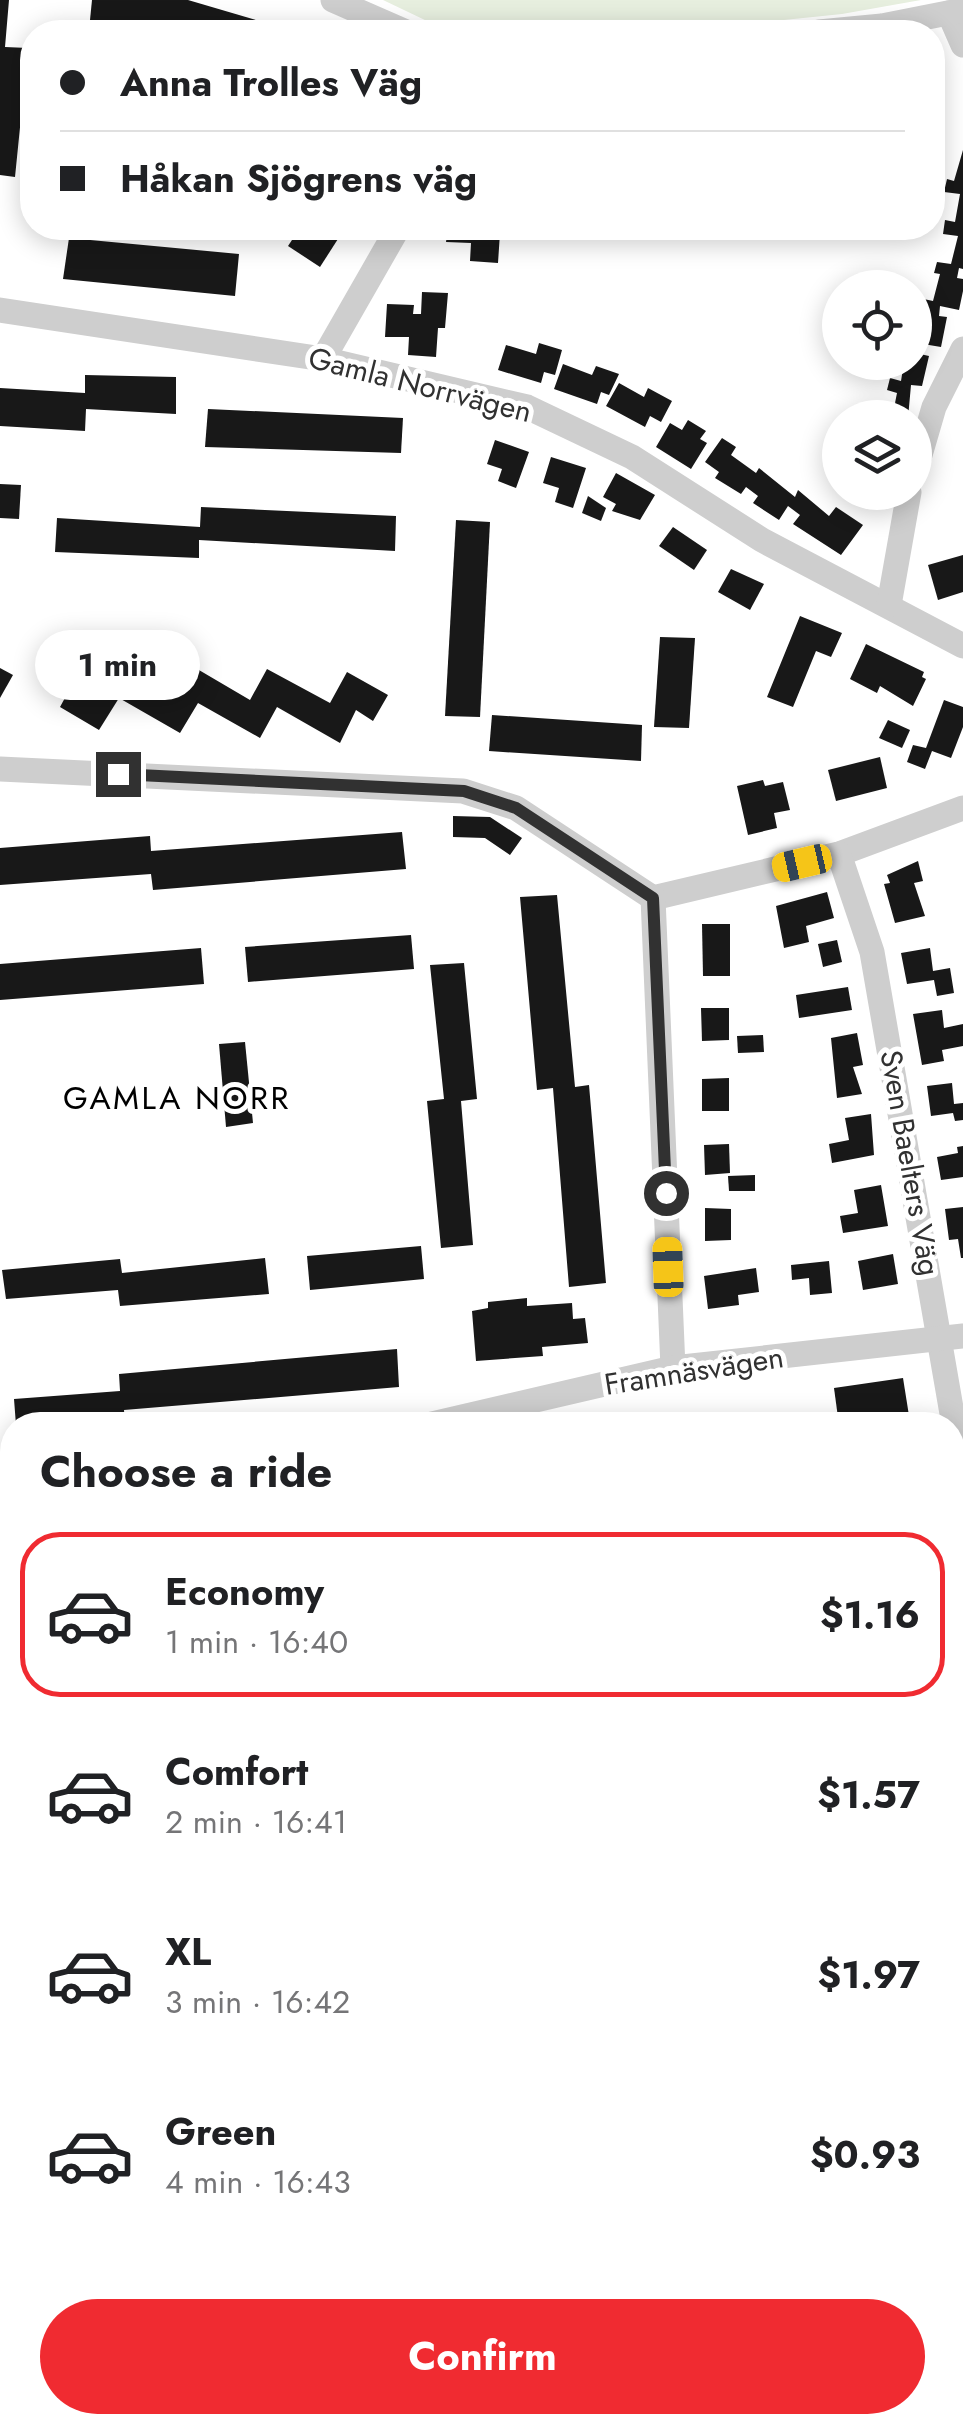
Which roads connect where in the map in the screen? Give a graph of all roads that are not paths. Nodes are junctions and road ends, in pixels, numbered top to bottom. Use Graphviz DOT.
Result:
graph roads {
  1 [pos="333,0"];
  2 [pos="956,11"];
  3 [pos="379,20"];
  4 [pos="912,20"];
  5 [pos="963,45"];
  6 [pos="391,240"];
  7 [pos="0,310"];
  8 [pos="963,349"];
  9 [pos="323,359"];
  10 [pos="932,413"];
  11 [pos="906,510"];
  12 [pos="889,605"];
  13 [pos="963,646"];
  14 [pos="0,769"];
  15 [pos="963,808"];
  16 [pos="840,854"];
  17 [pos="653,898"];
  18 [pos="952,1336"];
  19 [pos="673,1368"];
  20 [pos="484,1412"];
  21 [pos="958,1412"];
  1 -- 3 [label="street"];
  2 -- 4 [label="street"];
  2 -- 5 [label="street"];
  6 -- 9 [label="street"];
  7 -- 9 [label="street, Gamla Norrvägen"];
  8 -- 10 [label="street"];
  9 -- 12 [label="street, Gamla Norrvägen"];
  11 -- 12 [label="street"];
  12 -- 13 [label="street, Gamla Norrvägen"];
  14 -- 17 [label="street"];
  15 -- 16 [label="street"];
  16 -- 17 [label="street"];
  16 -- 18 [label="street, Sven Baelters Väg"];
  17 -- 19 [label="street"];
  18 -- 19 [label="street, Framnäsvägen"];
  18 -- 21 [label="street, Sven Baelters Väg"];
  19 -- 20 [label="street, Framnäsvägen"];
}
